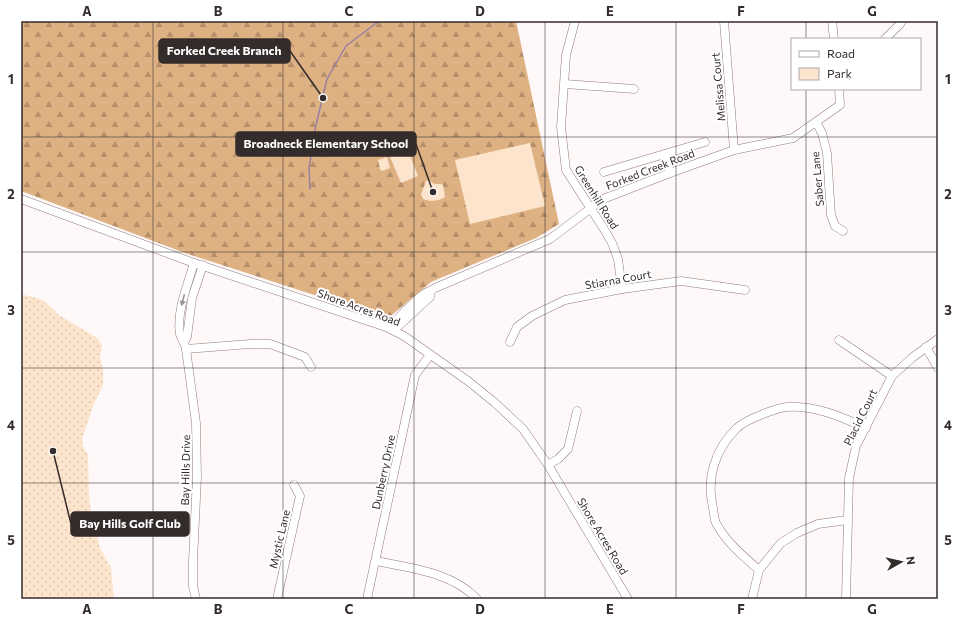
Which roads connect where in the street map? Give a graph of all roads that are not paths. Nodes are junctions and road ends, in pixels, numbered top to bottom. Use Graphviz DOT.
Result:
graph roads {
  1 [pos="575,21"];
  2 [pos="724,21"];
  3 [pos="832,21"];
  4 [pos="902,21"];
  5 [pos="834,38"];
  6 [pos="886,38"];
  7 [pos="565,84"];
  8 [pos="634,89"];
  9 [pos="839,90"];
  10 [pos="816,122"];
  11 [pos="705,142"];
  12 [pos="734,150"];
  13 [pos="665,154"];
  14 [pos="604,172"];
  15 [pos="670,173"];
  16 [pos="21,199"];
  17 [pos="591,208"];
  18 [pos="843,231"];
  19 [pos="194,263"];
  20 [pos="203,265"];
  21 [pos="622,289"];
  22 [pos="745,290"];
  23 [pos="391,329"];
  24 [pos="938,339"];
  25 [pos="839,340"];
  26 [pos="510,342"];
  27 [pos="185,345"];
  28 [pos="926,347"];
  29 [pos="430,355"];
  30 [pos="311,367"];
  31 [pos="938,368"];
  32 [pos="892,376"];
  33 [pos="577,411"];
  34 [pos="866,428"];
  35 [pos="548,465"];
  36 [pos="294,485"];
  37 [pos="847,520"];
  38 [pos="376,561"];
  39 [pos="759,570"];
  40 [pos="196,599"];
  41 [pos="277,599"];
  42 [pos="368,599"];
  43 [pos="477,599"];
  44 [pos="628,599"];
  45 [pos="752,599"];
  46 [pos="846,599"];
  1 -- 7 [label="street, Greenhill Road"];
  2 -- 12 [label="street, Melissa Court"];
  3 -- 5 [label="street"];
  4 -- 6 [label="street"];
  7 -- 8 [label="street"];
  7 -- 17 [label="street, Greenhill Road"];
  9 -- 10 [label="street, Forked Creek Road"];
  10 -- 12 [label="street, Forked Creek Road"];
  10 -- 18 [label="street, Saber Lane"];
  11 -- 13 [label="street"];
  12 -- 15 [label="street, Forked Creek Road"];
  13 -- 14 [label="street"];
  13 -- 15 [label="street"];
  15 -- 17 [label="street, Forked Creek Road"];
  16 -- 19 [label="street, Shore Acres Road"];
  17 -- 21 [label="street, Greenhill Road"];
  17 -- 23 [label="street, Forked Creek Road"];
  19 -- 20 [label="street, Shore Acres Road"];
  19 -- 27 [label="street, Bay Hills Drive, one-way"];
  20 -- 23 [label="street, Shore Acres Road"];
  20 -- 27 [label="street, Bay Hills Drive"];
  21 -- 22 [label="street, Stiarna Court"];
  21 -- 26 [label="street, Stiarna Court"];
  23 -- 29 [label="street, Shore Acres Road"];
  24 -- 28 [label="street, Placid Court"];
  25 -- 32 [label="street"];
  27 -- 30 [label="street"];
  27 -- 40 [label="street, Bay Hills Drive"];
  28 -- 31 [label="street"];
  28 -- 32 [label="street, Placid Court"];
  29 -- 35 [label="street, Shore Acres Road"];
  29 -- 38 [label="street, Dunberry Drive"];
  32 -- 34 [label="street, Placid Court"];
  33 -- 35 [label="street"];
  34 -- 37 [label="street, Placid Court"];
  34 -- 39 [label="street"];
  35 -- 44 [label="street, Shore Acres Road"];
  36 -- 41 [label="street, Mystic Lane"];
  37 -- 39 [label="street"];
  37 -- 46 [label="street, Placid Court"];
  38 -- 42 [label="street, Dunberry Drive"];
  38 -- 43 [label="street"];
  39 -- 45 [label="street"];
}
